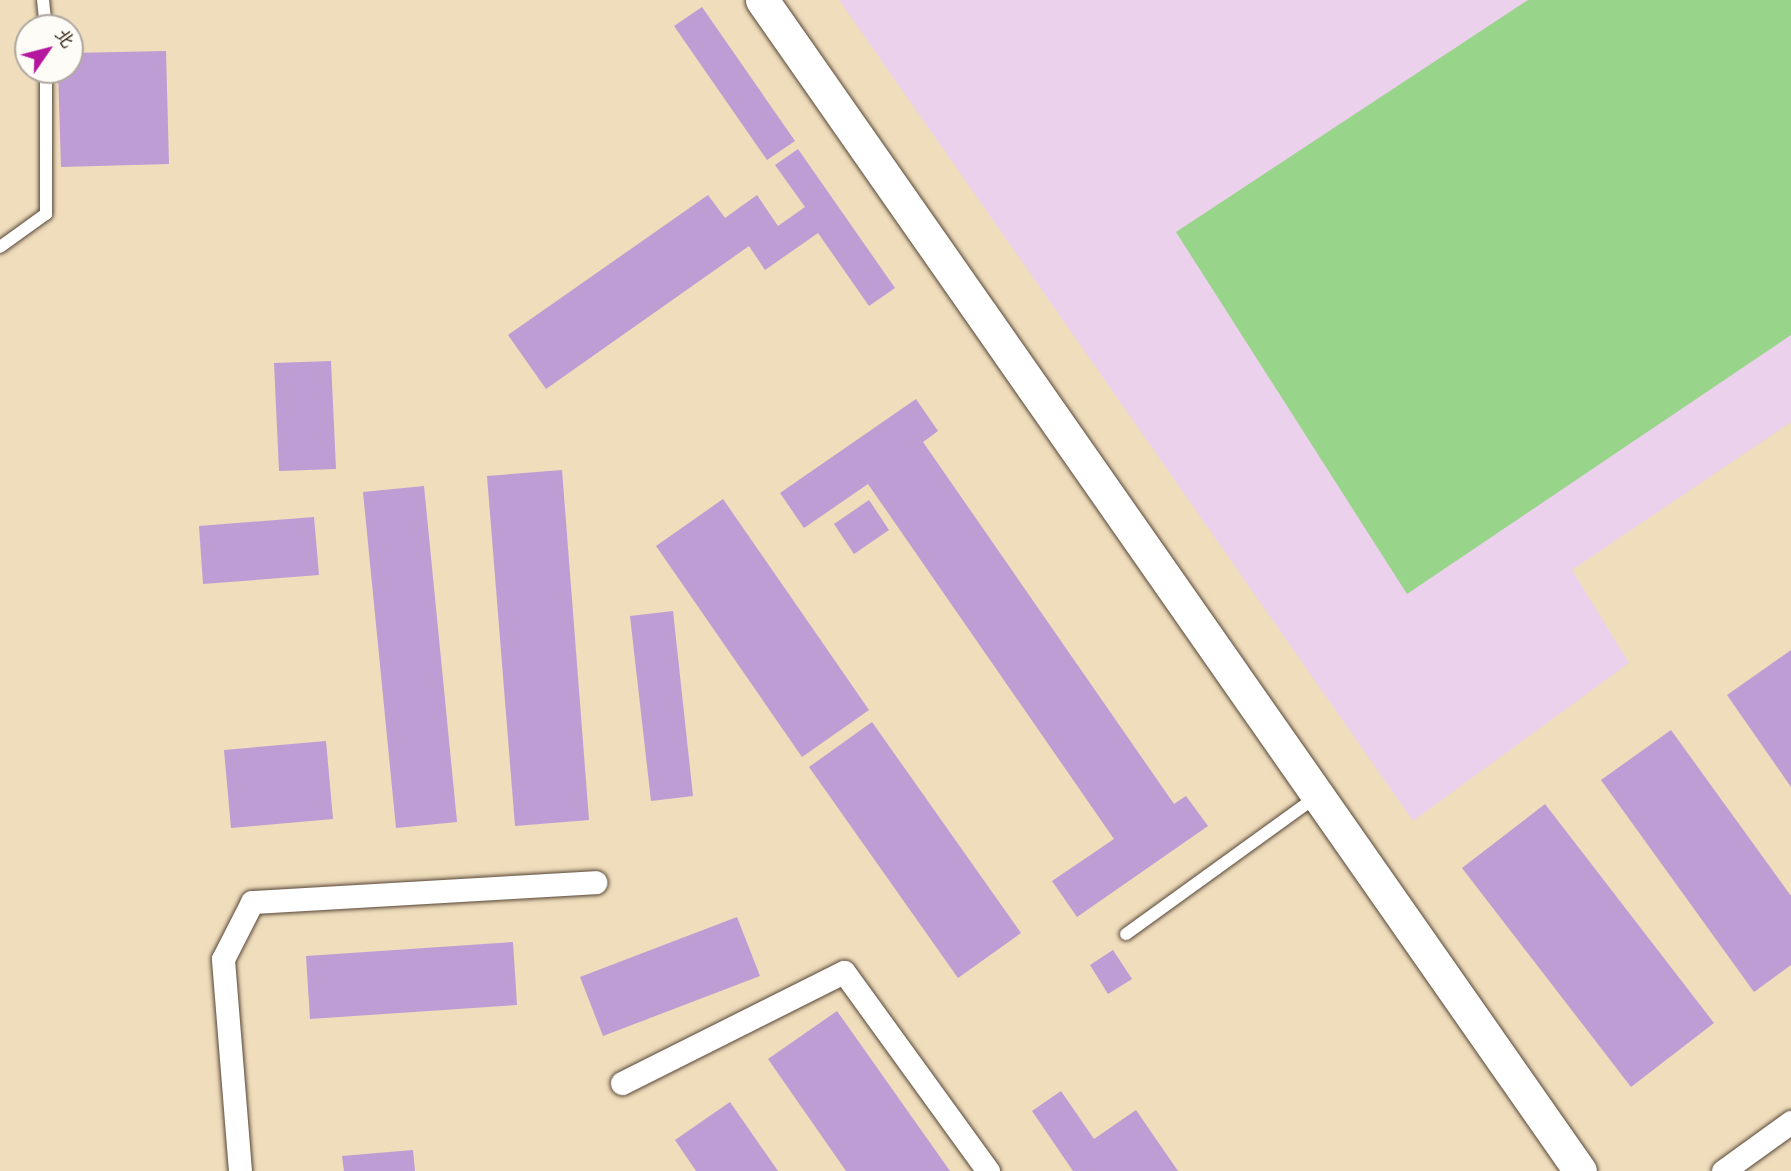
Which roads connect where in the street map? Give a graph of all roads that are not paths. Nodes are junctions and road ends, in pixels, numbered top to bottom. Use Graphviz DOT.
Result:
graph roads {
  1 [pos="762,0"];
  2 [pos="46,84"];
  3 [pos="0,247"];
  4 [pos="1318,796"];
  5 [pos="595,882"];
  6 [pos="1126,934"];
  7 [pos="622,1083"];
  8 [pos="1791,1122"];
  9 [pos="240,1171"];
  10 [pos="988,1171"];
  11 [pos="1580,1171"];
  12 [pos="1723,1171"];
  1 -- 4 [label="street"];
  2 -- 3 [label="lane"];
  4 -- 6 [label="lane"];
  4 -- 11 [label="street"];
  5 -- 9 [label="street"];
  7 -- 10 [label="street"];
  8 -- 12 [label="street"];
}
